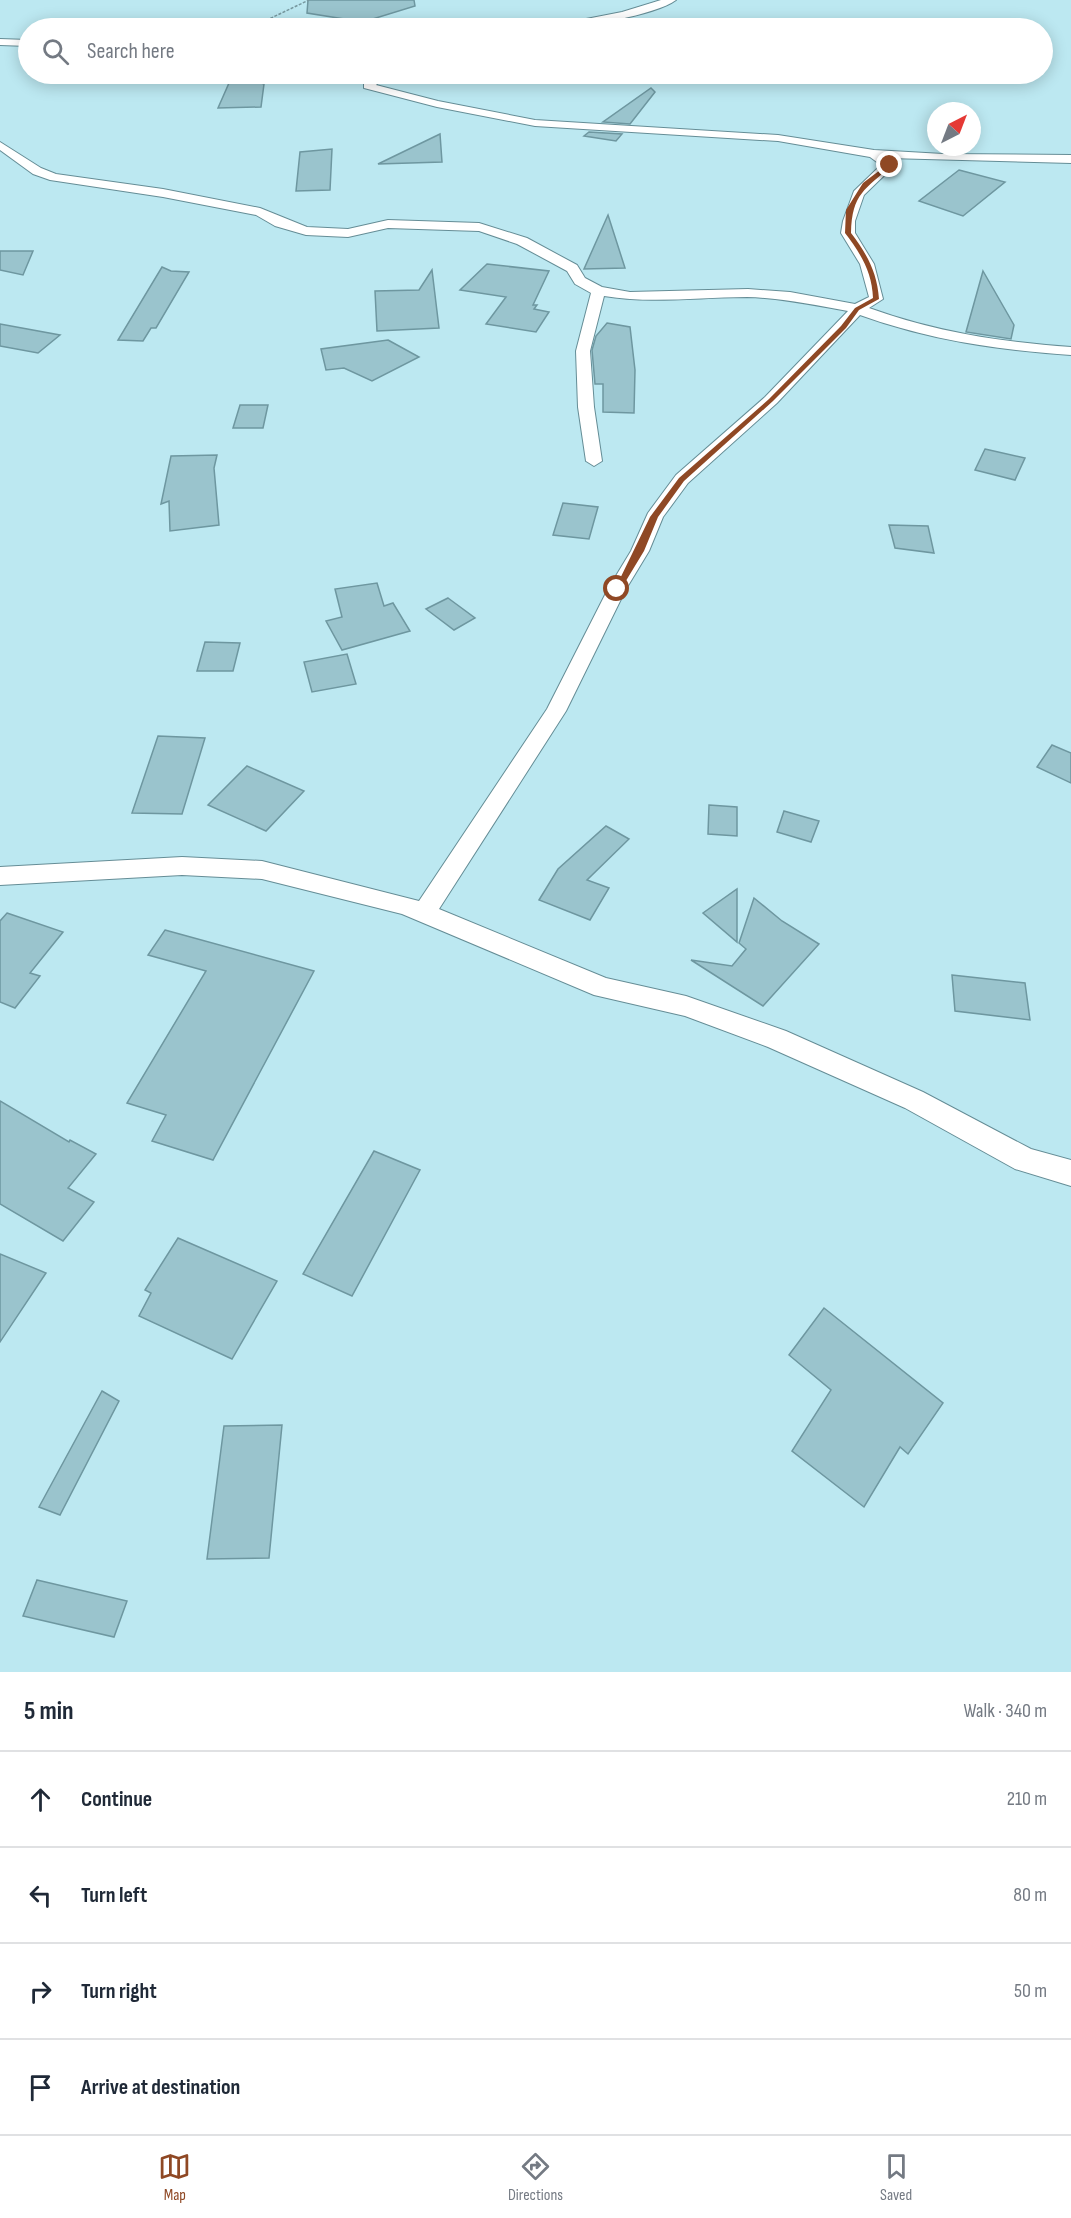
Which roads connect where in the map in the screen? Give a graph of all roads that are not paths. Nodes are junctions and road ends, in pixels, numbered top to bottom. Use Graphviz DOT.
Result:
graph roads {
  1 [pos="671,0"];
  2 [pos="605,18"];
  3 [pos="0,42"];
  4 [pos="18,43"];
  5 [pos="370,84"];
  6 [pos="0,145"];
  7 [pos="874,154"];
  8 [pos="1071,159"];
  9 [pos="598,291"];
  10 [pos="857,309"];
  11 [pos="1071,351"];
  12 [pos="594,460"];
  13 [pos="0,876"];
  14 [pos="424,912"];
  15 [pos="1071,1173"];
  1 -- 2 [label="street"];
  3 -- 4 [label="street"];
  5 -- 7 [label="street"];
  6 -- 9 [label="street"];
  7 -- 8 [label="street"];
  7 -- 10 [label="street"];
  9 -- 10 [label="street"];
  9 -- 12 [label="street"];
  10 -- 11 [label="street"];
  10 -- 14 [label="street"];
  13 -- 14 [label="street"];
  14 -- 15 [label="street"];
}
